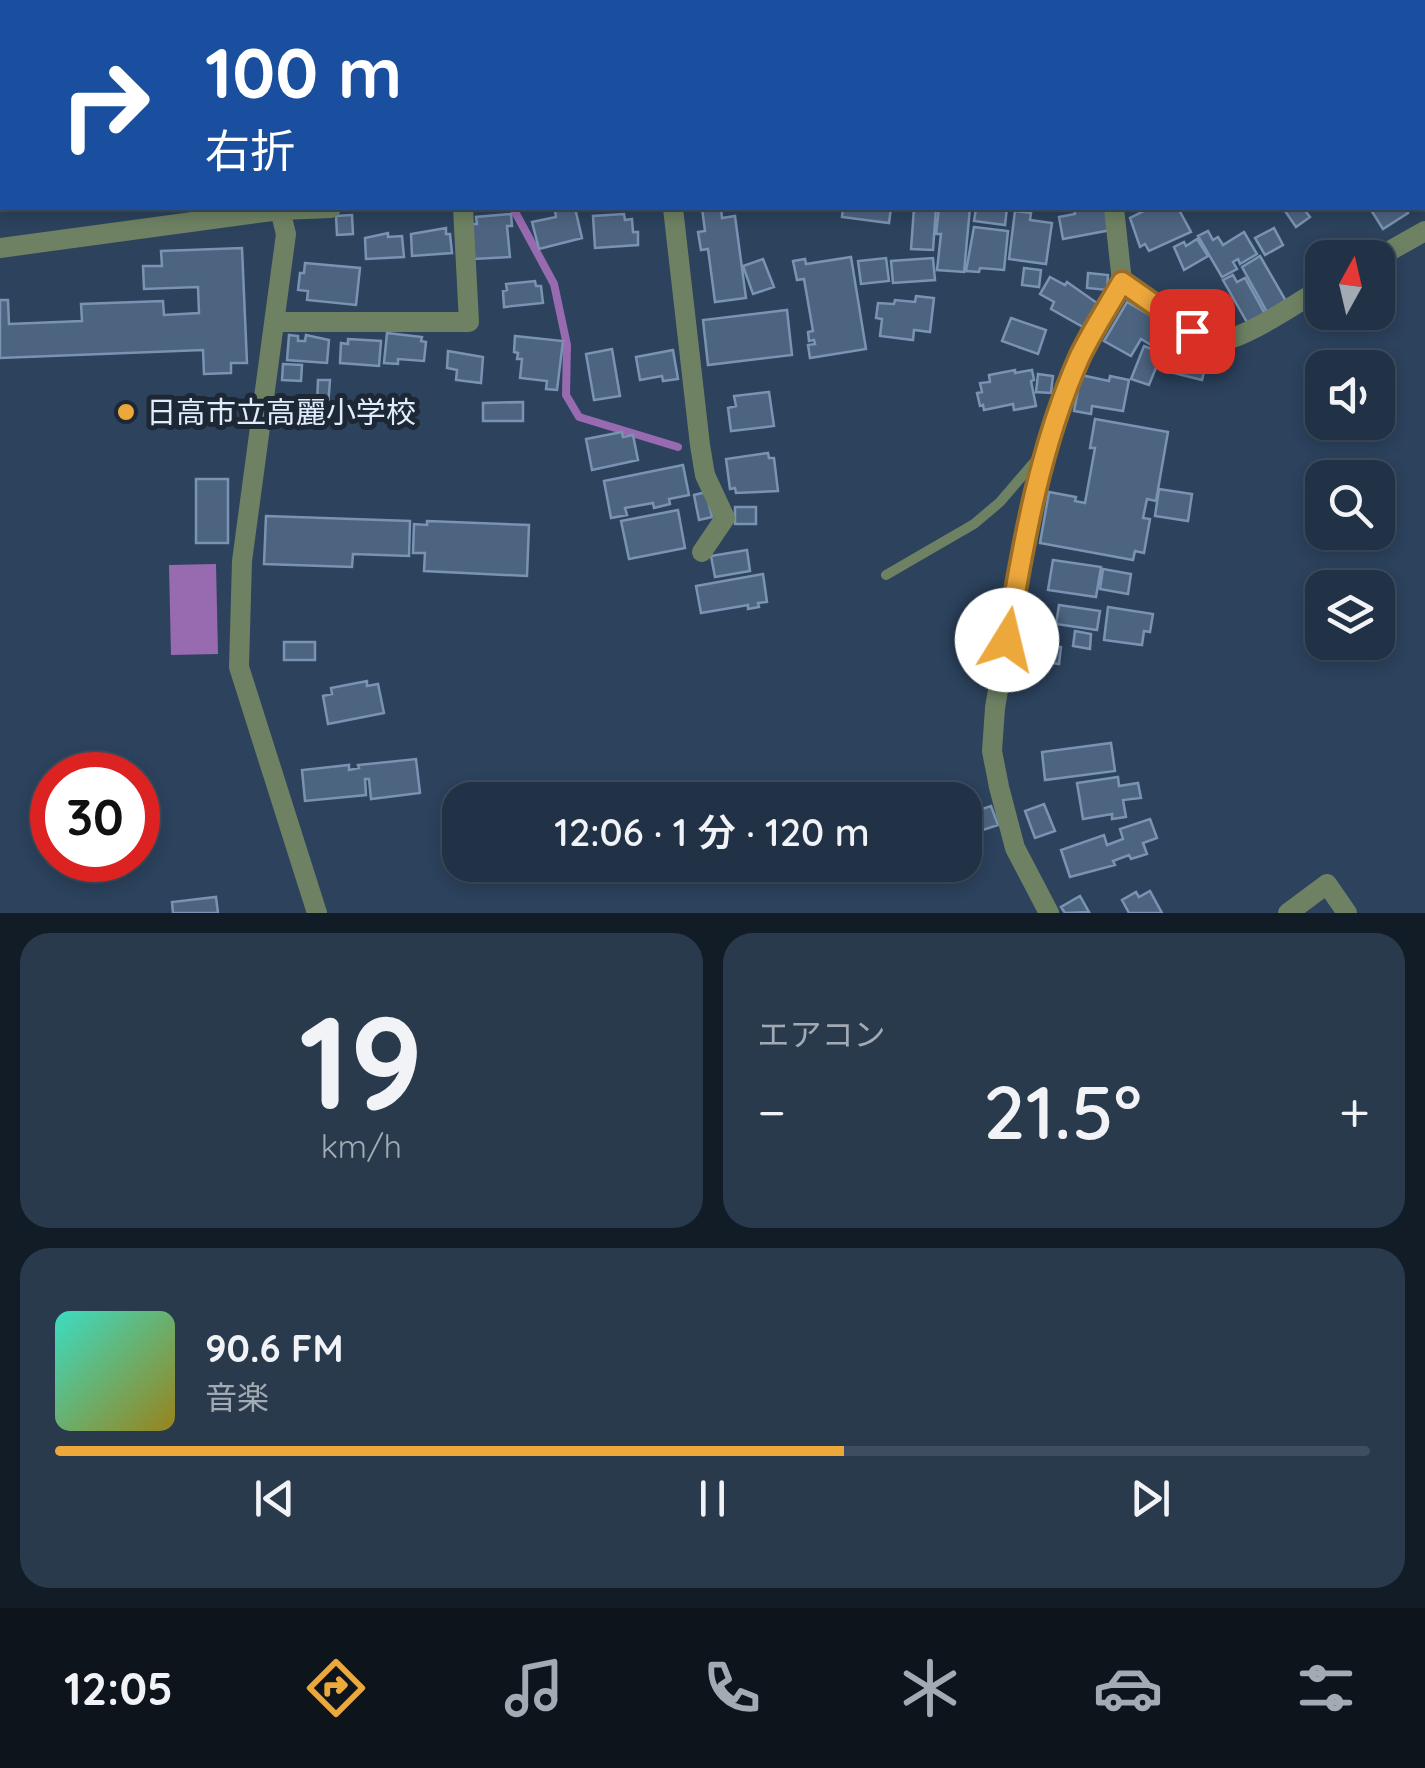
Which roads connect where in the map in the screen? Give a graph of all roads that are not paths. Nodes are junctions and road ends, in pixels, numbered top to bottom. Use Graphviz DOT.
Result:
graph roads {
  1 [pos="272,210"];
  2 [pos="279,210"];
  3 [pos="463,210"];
  4 [pos="672,210"];
  5 [pos="1114,210"];
  6 [pos="1425,231"];
  7 [pos="0,248"];
  8 [pos="1395,248"];
  9 [pos="1122,282"];
  10 [pos="1305,297"];
  11 [pos="276,322"];
  12 [pos="1049,445"];
  13 [pos="702,552"];
  14 [pos="886,575"];
  15 [pos="316,913"];
  16 [pos="1049,913"];
  17 [pos="1288,913"];
  18 [pos="1347,913"];
  1 -- 7 [label="street"];
  2 -- 11 [label="street"];
  3 -- 11 [label="street"];
  4 -- 13 [label="street"];
  5 -- 9 [label="street"];
  6 -- 8 [label="street"];
  9 -- 10 [label="street"];
  9 -- 12 [label="street"];
  11 -- 15 [label="street"];
  12 -- 14 [label="lane"];
  12 -- 16 [label="street"];
  17 -- 18 [label="street"];
}
